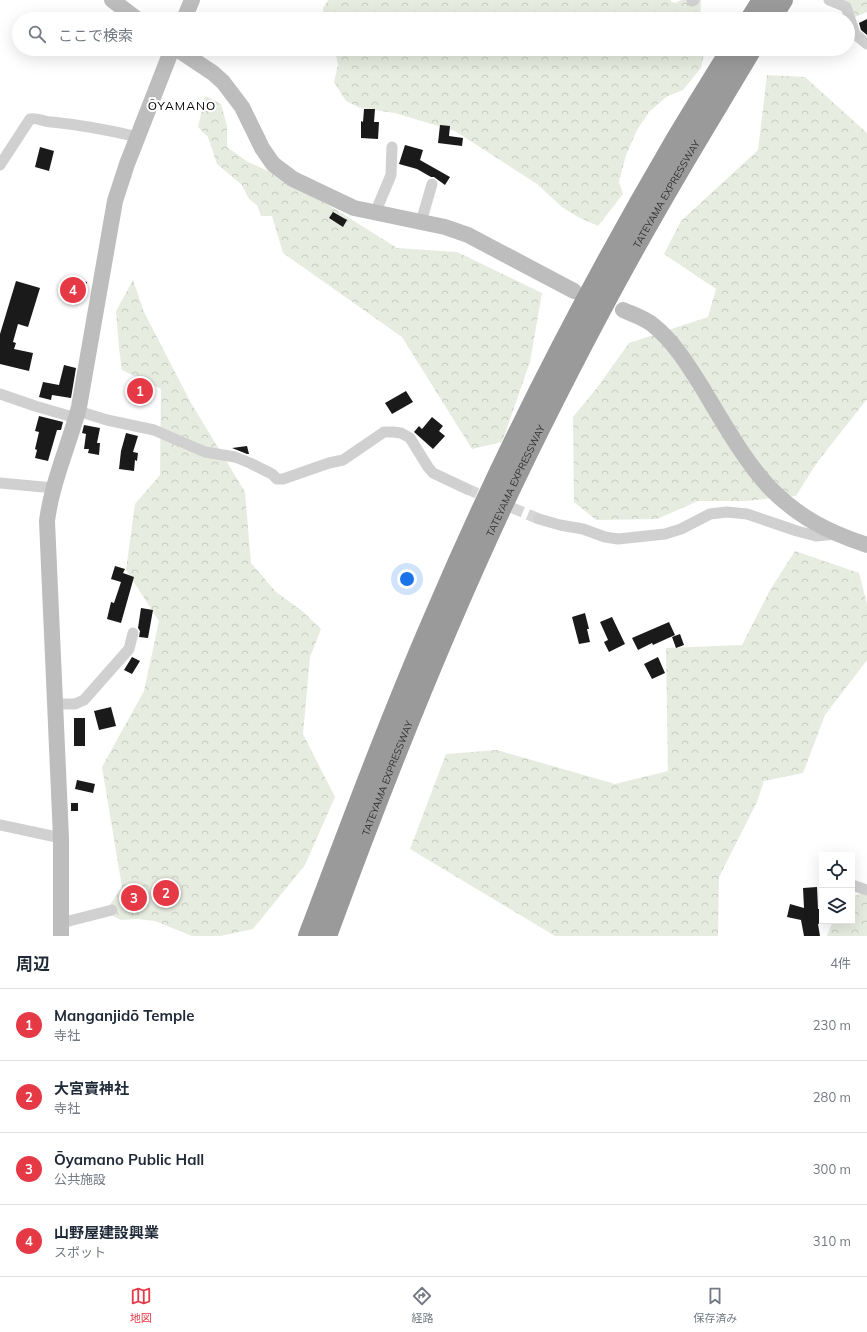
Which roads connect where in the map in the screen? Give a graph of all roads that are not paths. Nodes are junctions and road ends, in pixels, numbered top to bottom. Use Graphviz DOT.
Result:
graph roads {
  1 [pos="112,0"];
  2 [pos="192,0"];
  3 [pos="762,0"];
  4 [pos="783,0"];
  5 [pos="829,0"];
  6 [pos="128,12"];
  7 [pos="187,12"];
  8 [pos="754,12"];
  9 [pos="775,12"];
  10 [pos="848,12"];
  11 [pos="855,34"];
  12 [pos="867,44"];
  13 [pos="169,56"];
  14 [pos="188,56"];
  15 [pos="727,56"];
  16 [pos="748,56"];
  17 [pos="138,137"];
  18 [pos="392,146"];
  19 [pos="0,165"];
  20 [pos="432,184"];
  21 [pos="375,213"];
  22 [pos="421,222"];
  23 [pos="574,291"];
  24 [pos="623,310"];
  25 [pos="0,394"];
  26 [pos="77,414"];
  27 [pos="0,482"];
  28 [pos="54,488"];
  29 [pos="467,490"];
  30 [pos="539,519"];
  31 [pos="836,534"];
  32 [pos="867,545"];
  33 [pos="133,633"];
  34 [pos="55,704"];
  35 [pos="0,825"];
  36 [pos="61,838"];
  37 [pos="855,886"];
  38 [pos="867,890"];
  39 [pos="112,910"];
  40 [pos="61,928"];
  41 [pos="308,936"];
  42 [pos="327,936"];
  1 -- 6 [label="street"];
  2 -- 7 [label="street"];
  3 -- 8 [label="highway"];
  4 -- 9 [label="highway"];
  5 -- 10 [label="street"];
  11 -- 12 [label="street"];
  13 -- 17 [label="street"];
  14 -- 21 [label="street"];
  15 -- 41 [label="highway, TATEYAMA EXPRESSWAY"];
  16 -- 42 [label="highway, TATEYAMA EXPRESSWAY"];
  17 -- 19 [label="street"];
  17 -- 26 [label="street"];
  18 -- 21 [label="street"];
  20 -- 22 [label="street"];
  21 -- 22 [label="street"];
  22 -- 23 [label="street"];
  24 -- 31 [label="street"];
  25 -- 26 [label="street"];
  26 -- 28 [label="street"];
  26 -- 29 [label="street"];
  27 -- 28 [label="street"];
  28 -- 34 [label="street"];
  30 -- 31 [label="street"];
  31 -- 32 [label="street"];
  33 -- 34 [label="street"];
  34 -- 36 [label="street"];
  35 -- 36 [label="street"];
  36 -- 40 [label="street"];
  37 -- 38 [label="street"];
  39 -- 40 [label="street"];
}
